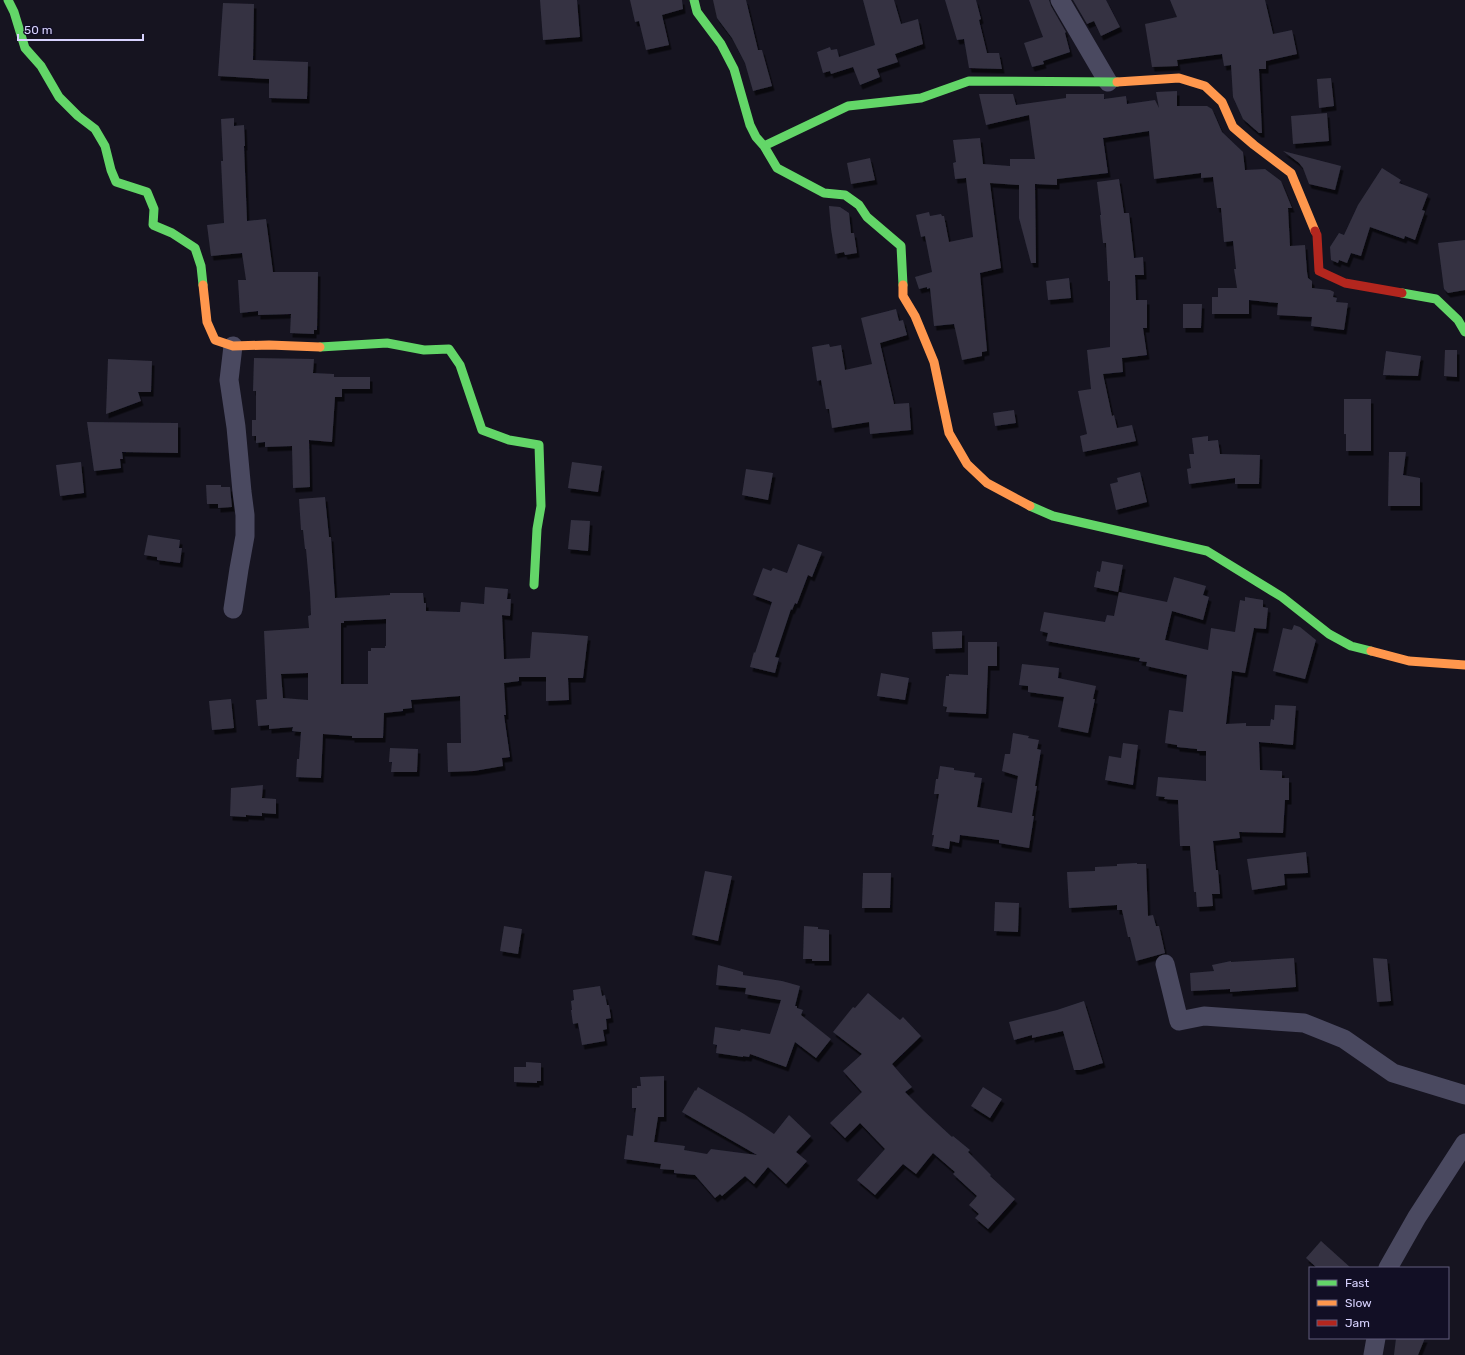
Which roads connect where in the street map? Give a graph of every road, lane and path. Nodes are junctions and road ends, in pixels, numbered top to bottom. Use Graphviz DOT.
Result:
graph roads {
  1 [pos="8,0"];
  2 [pos="694,0"];
  3 [pos="1060,0"];
  4 [pos="1108,82"];
  5 [pos="764,146"];
  6 [pos="1465,332"];
  7 [pos="233,346"];
  8 [pos="534,585"];
  9 [pos="233,609"];
  10 [pos="1465,665"];
  11 [pos="1164,964"];
  12 [pos="1465,1095"];
  13 [pos="1465,1143"];
  14 [pos="1389,1267"];
  15 [pos="1376,1339"];
  16 [pos="1373,1355"];
  1 -- 7 [label="street"];
  2 -- 5 [label="street"];
  3 -- 4 [label="street"];
  4 -- 5 [label="street"];
  4 -- 6 [label="street"];
  5 -- 10 [label="street"];
  7 -- 8 [label="street"];
  7 -- 9 [label="street"];
  11 -- 12 [label="street"];
  13 -- 14 [label="street"];
  15 -- 16 [label="street"];
}
